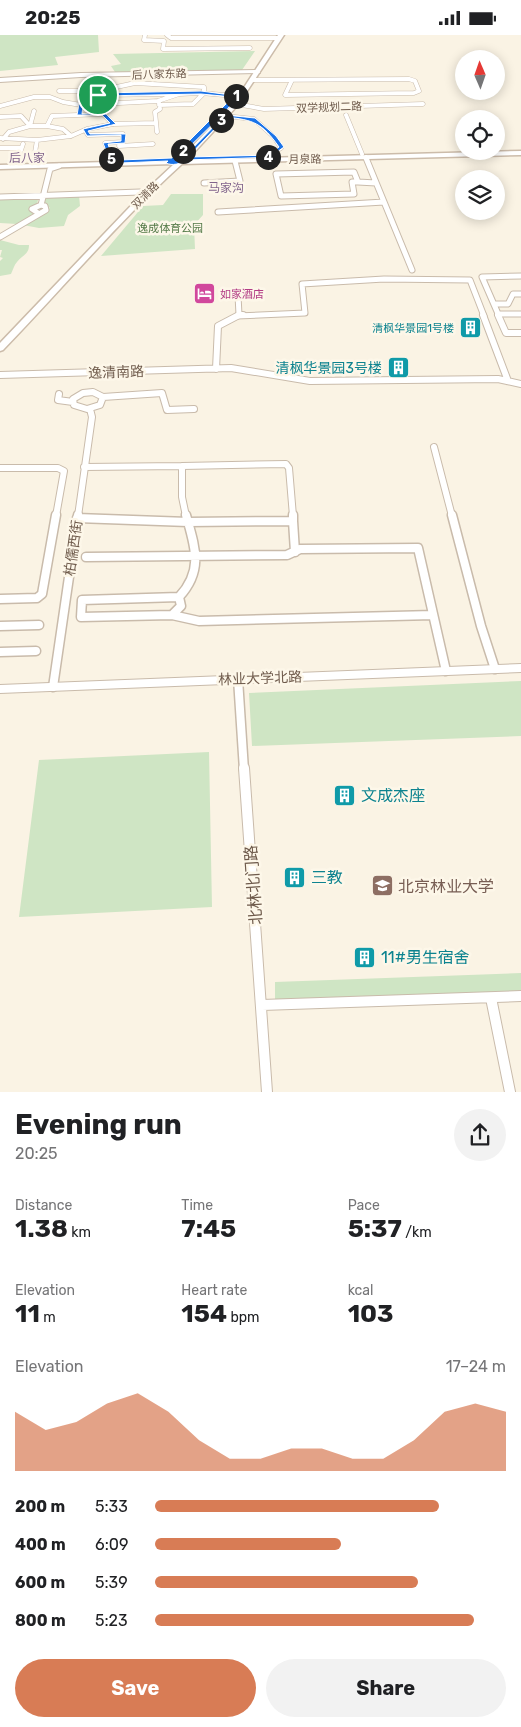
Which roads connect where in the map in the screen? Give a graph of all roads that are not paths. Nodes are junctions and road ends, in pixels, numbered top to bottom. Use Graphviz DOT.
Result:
graph roads {
  1 [pos="145,35"];
  2 [pos="168,35"];
  3 [pos="217,36"];
  4 [pos="277,36"];
  5 [pos="250,48"];
  6 [pos="255,71"];
  7 [pos="133,74"];
  8 [pos="0,80"];
  9 [pos="252,80"];
  10 [pos="292,80"];
  11 [pos="135,83"];
  12 [pos="59,91"];
  13 [pos="98,93"];
  14 [pos="204,93"];
  15 [pos="179,94"];
  16 [pos="357,94"];
  17 [pos="236,96"];
  18 [pos="159,103"];
  19 [pos="423,104"];
  20 [pos="81,105"];
  21 [pos="97,105"];
  22 [pos="236,105"];
  23 [pos="0,106"];
  24 [pos="361,106"];
  25 [pos="34,111"];
  26 [pos="79,115"];
  27 [pos="346,115"];
  28 [pos="225,116"];
  29 [pos="0,117"];
  30 [pos="156,123"];
  31 [pos="113,124"];
  32 [pos="48,125"];
  33 [pos="30,126"];
  34 [pos="85,130"];
  35 [pos="157,132"];
  36 [pos="71,136"];
  37 [pos="2,139"];
  38 [pos="24,141"];
  39 [pos="37,141"];
  40 [pos="153,144"];
  41 [pos="106,146"];
  42 [pos="21,148"];
  43 [pos="0,149"];
  44 [pos="505,151"];
  45 [pos="455,152"];
  46 [pos="521,152"];
  47 [pos="19,155"];
  48 [pos="35,155"];
  49 [pos="278,156"];
  50 [pos="364,156"];
  51 [pos="17,161"];
  52 [pos="34,161"];
  53 [pos="120,161"];
  54 [pos="177,161"];
  55 [pos="235,161"];
  56 [pos="59,165"];
  57 [pos="0,166"];
  58 [pos="41,181"];
  59 [pos="48,181"];
  60 [pos="358,182"];
  61 [pos="204,183"];
  62 [pos="376,183"];
  63 [pos="140,192"];
  64 [pos="43,196"];
  65 [pos="0,197"];
  66 [pos="384,202"];
  67 [pos="218,212"];
  68 [pos="0,237"];
  69 [pos="412,270"];
  70 [pos="521,276"];
  71 [pos="521,294"];
  72 [pos="238,295"];
  73 [pos="494,304"];
  74 [pos="498,314"];
  75 [pos="521,314"];
  76 [pos="239,315"];
  77 [pos="521,333"];
  78 [pos="0,337"];
  79 [pos="0,348"];
  80 [pos="216,369"];
  81 [pos="0,375"];
  82 [pos="508,381"];
  83 [pos="521,384"];
  84 [pos="58,393"];
  85 [pos="103,397"];
  86 [pos="72,402"];
  87 [pos="90,409"];
  88 [pos="194,409"];
  89 [pos="434,447"];
  90 [pos="182,466"];
  91 [pos="84,467"];
  92 [pos="0,468"];
  93 [pos="77,518"];
  94 [pos="293,521"];
  95 [pos="188,522"];
  96 [pos="295,552"];
  97 [pos="198,556"];
  98 [pos="86,557"];
  99 [pos="179,597"];
  100 [pos="0,599"];
  101 [pos="172,615"];
  102 [pos="433,615"];
  103 [pos="39,625"];
  104 [pos="0,626"];
  105 [pos="36,651"];
  106 [pos="0,652"];
  107 [pos="521,668"];
  108 [pos="495,669"];
  109 [pos="446,671"];
  110 [pos="238,679"];
  111 [pos="53,687"];
  112 [pos="0,689"];
  113 [pos="521,996"];
  114 [pos="491,998"];
  115 [pos="262,1005"];
  116 [pos="267,1092"];
  117 [pos="510,1092"];
  1 -- 5 [label="street"];
  2 -- 3 [label="street"];
  3 -- 4 [label="street"];
  4 -- 6 [label="main road, 双清路"];
  6 -- 7 [label="street, 后八家东路"];
  6 -- 9 [label="main road, 双清路"];
  6 -- 17 [label="main road, 双清路"];
  7 -- 8 [label="street, 后八家东路"];
  7 -- 11 [label="street"];
  9 -- 10 [label="street"];
  9 -- 22 [label="main road, 双清路"];
  10 -- 16 [label="street"];
  10 -- 16 [label="street"];
  11 -- 13 [label="street"];
  11 -- 14 [label="street"];
  12 -- 13 [label="street"];
  13 -- 15 [label="street"];
  13 -- 21 [label="street"];
  14 -- 15 [label="street"];
  14 -- 17 [label="street"];
  14 -- 18 [label="street"];
  15 -- 18 [label="street"];
  16 -- 24 [label="street"];
  17 -- 54 [label="main road, 双清路"];
  18 -- 21 [label="street"];
  18 -- 30 [label="street"];
  19 -- 24 [label="street, 双学规划二路"];
  20 -- 21 [label="street"];
  20 -- 23 [label="street"];
  20 -- 26 [label="street"];
  22 -- 24 [label="street, 双学规划二路"];
  22 -- 28 [label="main road, 双清路"];
  25 -- 33 [label="street"];
  26 -- 31 [label="street"];
  26 -- 32 [label="street"];
  27 -- 50 [label="street"];
  28 -- 49 [label="street"];
  28 -- 54 [label="main road, 双清路"];
  29 -- 33 [label="street"];
  30 -- 31 [label="street"];
  30 -- 35 [label="street"];
  31 -- 34 [label="street"];
  32 -- 33 [label="street"];
  32 -- 36 [label="street"];
  33 -- 37 [label="street"];
  34 -- 36 [label="street"];
  34 -- 41 [label="street"];
  36 -- 39 [label="street"];
  37 -- 38 [label="street"];
  38 -- 39 [label="street"];
  38 -- 42 [label="street"];
  39 -- 48 [label="street"];
  40 -- 41 [label="street"];
  41 -- 53 [label="street"];
  42 -- 43 [label="street"];
  42 -- 47 [label="street"];
  44 -- 46 [label="main road, 月泉路"];
  45 -- 50 [label="main road, 月泉路"];
  46 -- 50 [label="main road, 月泉路"];
  47 -- 48 [label="street"];
  47 -- 51 [label="street"];
  48 -- 52 [label="street"];
  49 -- 50 [label="main road, 月泉路"];
  49 -- 54 [label="main road, 月泉路"];
  50 -- 55 [label="main road, 月泉路"];
  50 -- 62 [label="street"];
  53 -- 54 [label="main road, 月泉路"];
  53 -- 57 [label="main road, 月泉路"];
  54 -- 55 [label="main road, 月泉路"];
  54 -- 56 [label="main road, 月泉路"];
  54 -- 63 [label="main road, 双清路"];
  54 -- 79 [label="main road, 双清路"];
  55 -- 61 [label="street"];
  56 -- 57 [label="main road, 月泉路"];
  56 -- 59 [label="street"];
  58 -- 59 [label="street"];
  59 -- 64 [label="street"];
  60 -- 60 [label="street"];
  60 -- 62 [label="street"];
  62 -- 66 [label="street"];
  63 -- 64 [label="street"];
  63 -- 78 [label="main road, 双清路"];
  64 -- 65 [label="street"];
  64 -- 68 [label="street"];
  66 -- 67 [label="street"];
  66 -- 69 [label="street"];
  70 -- 73 [label="street"];
  71 -- 73 [label="street"];
  72 -- 76 [label="street"];
  73 -- 74 [label="street"];
  74 -- 75 [label="street"];
  74 -- 77 [label="street"];
  76 -- 80 [label="street"];
  76 -- 82 [label="street"];
  80 -- 81 [label="street, 逸清南路"];
  80 -- 82 [label="street, 逸清南路"];
  82 -- 83 [label="street, 逸清南路"];
  84 -- 86 [label="street"];
  85 -- 86 [label="street"];
  85 -- 87 [label="street"];
  85 -- 88 [label="street"];
  86 -- 87 [label="street"];
  87 -- 91 [label="street, 柏儒西街"];
  89 -- 108 [label="street"];
  90 -- 91 [label="street"];
  90 -- 94 [label="street"];
  90 -- 95 [label="street"];
  91 -- 93 [label="street, 柏儒西街"];
  92 -- 100 [label="street"];
  93 -- 95 [label="street"];
  93 -- 111 [label="street, 柏儒西街"];
  94 -- 95 [label="street"];
  94 -- 96 [label="street"];
  95 -- 97 [label="street"];
  96 -- 97 [label="street"];
  96 -- 102 [label="street"];
  97 -- 98 [label="street"];
  97 -- 99 [label="street"];
  99 -- 101 [label="street"];
  99 -- 101 [label="street"];
  101 -- 102 [label="street"];
  102 -- 109 [label="street"];
  103 -- 104 [label="street"];
  105 -- 106 [label="street"];
  107 -- 108 [label="street, 林业大学北路"];
  108 -- 109 [label="street, 林业大学北路"];
  109 -- 110 [label="street, 林业大学北路"];
  110 -- 111 [label="street, 林业大学北路"];
  110 -- 115 [label="street, 北林北门路"];
  111 -- 112 [label="street, 林业大学北路"];
  113 -- 114 [label="street"];
  114 -- 115 [label="street"];
  114 -- 117 [label="street"];
  115 -- 116 [label="street, 北林北门路"];
}
